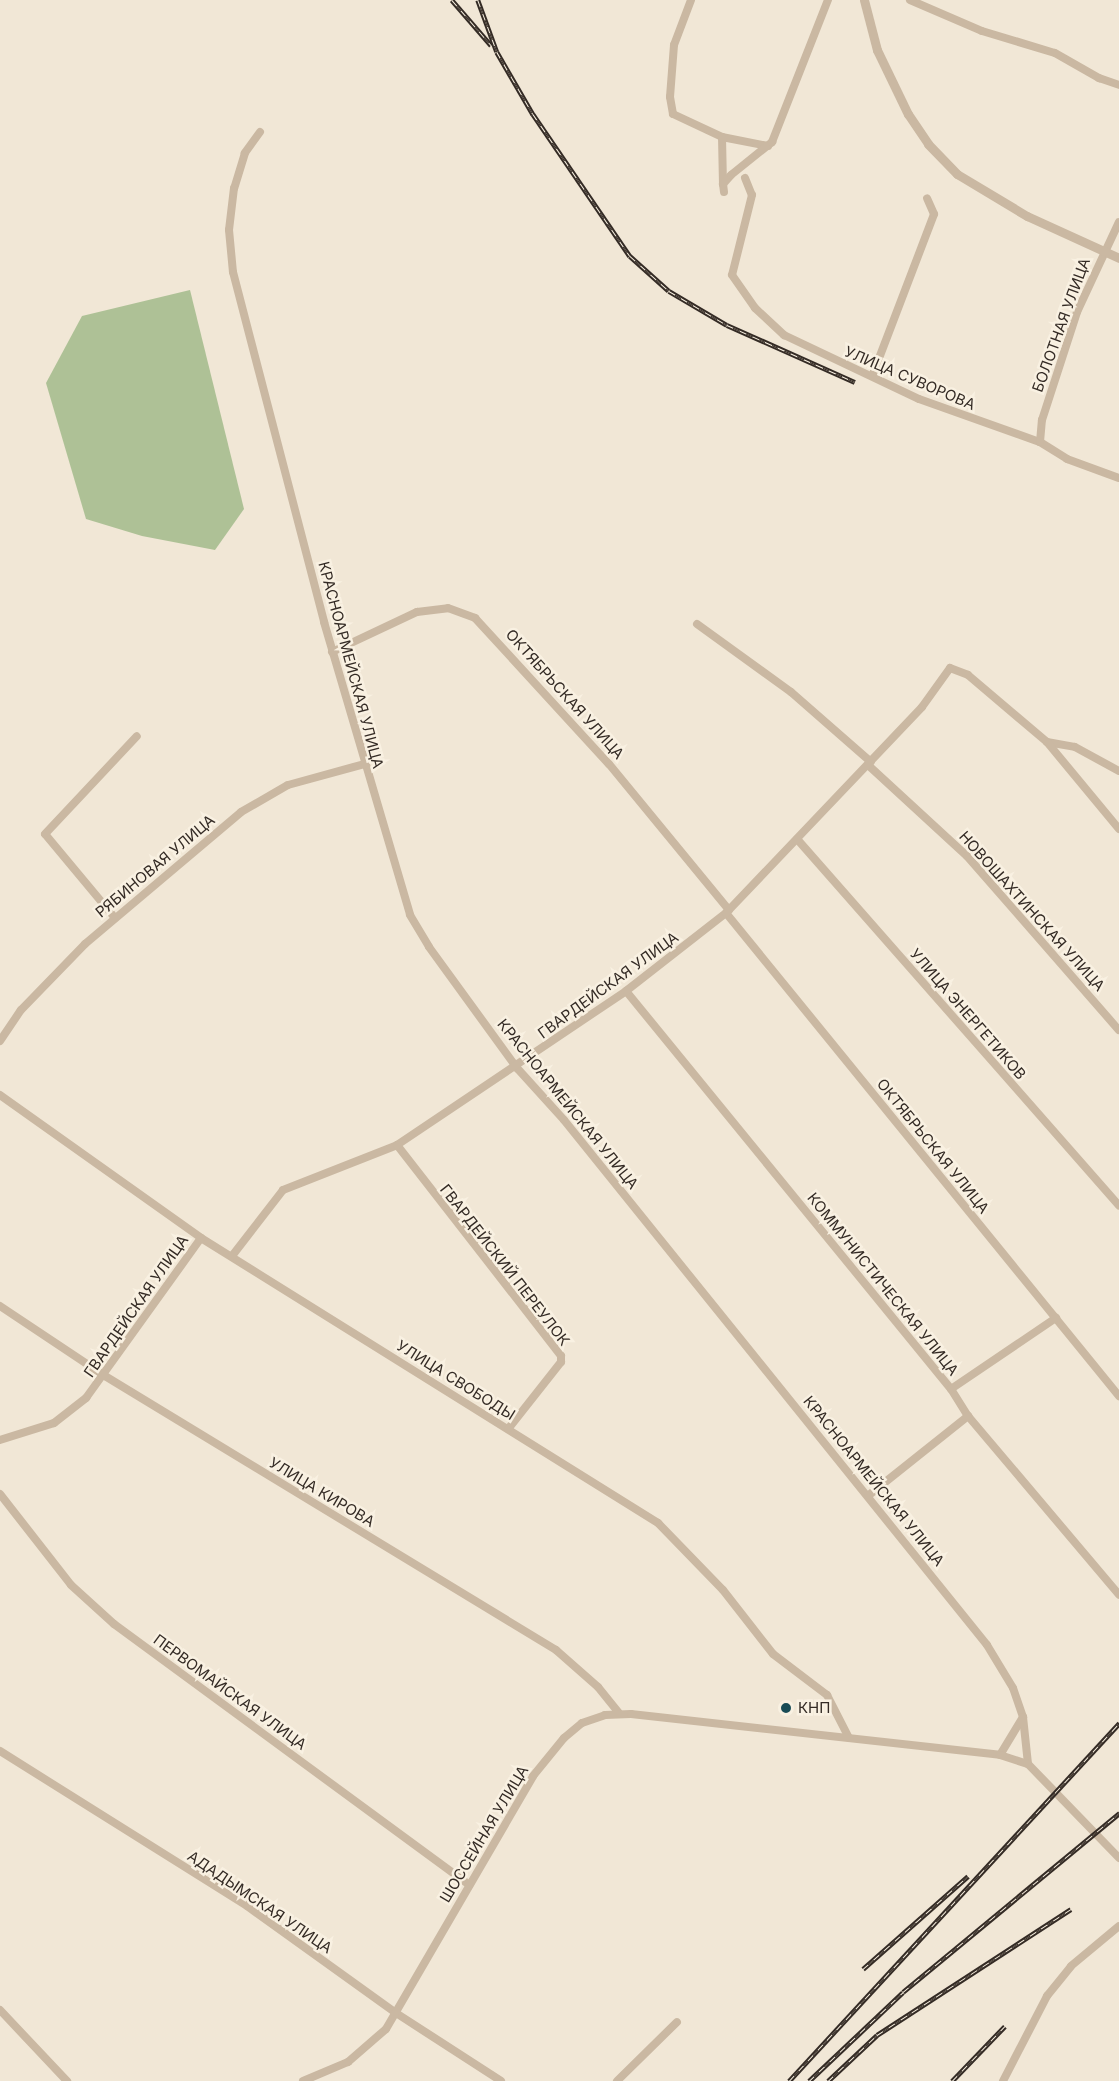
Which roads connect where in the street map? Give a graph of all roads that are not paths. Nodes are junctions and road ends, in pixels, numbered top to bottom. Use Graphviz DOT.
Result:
graph roads {
  1 [pos="691,0"];
  2 [pos="828,0"];
  3 [pos="864,0"];
  4 [pos="910,0"];
  5 [pos="1119,85"];
  6 [pos="260,132"];
  7 [pos="722,137"];
  8 [pos="768,146"];
  9 [pos="745,178"];
  10 [pos="927,198"];
  11 [pos="1119,222"];
  12 [pos="1104,251"];
  13 [pos="1119,258"];
  14 [pos="873,374"];
  15 [pos="1040,442"];
  16 [pos="1119,478"];
  17 [pos="697,624"];
  18 [pos="332,652"];
  19 [pos="136,736"];
  20 [pos="1047,742"];
  21 [pos="870,763"];
  22 [pos="364,764"];
  23 [pos="1119,771"];
  24 [pos="1119,829"];
  25 [pos="797,839"];
  26 [pos="727,912"];
  27 [pos="115,918"];
  28 [pos="626,991"];
  29 [pos="1119,1030"];
  30 [pos="0,1041"];
  31 [pos="517,1068"];
  32 [pos="0,1095"];
  33 [pos="397,1145"];
  34 [pos="1119,1206"];
  35 [pos="201,1238"];
  36 [pos="232,1256"];
  37 [pos="0,1306"];
  38 [pos="1056,1318"];
  39 [pos="105,1376"];
  40 [pos="951,1389"];
  41 [pos="1119,1396"];
  42 [pos="968,1416"];
  43 [pos="508,1429"];
  44 [pos="0,1440"];
  45 [pos="0,1494"];
  46 [pos="869,1495"];
  47 [pos="1119,1595"];
  48 [pos="619,1713"];
  49 [pos="1023,1717"];
  50 [pos="849,1738"];
  51 [pos="0,1751"];
  52 [pos="1000,1755"];
  53 [pos="1028,1764"];
  54 [pos="1119,1858"];
  55 [pos="469,1885"];
  56 [pos="1119,1926"];
  57 [pos="0,2010"];
  58 [pos="396,2013"];
  59 [pos="677,2022"];
  60 [pos="67,2081"];
  61 [pos="303,2081"];
  62 [pos="501,2081"];
  63 [pos="617,2081"];
  64 [pos="1004,2081"];
  1 -- 7 [label="street"];
  2 -- 8 [label="street"];
  3 -- 12 [label="street"];
  4 -- 5 [label="street"];
  6 -- 18 [label="street, КРАСНОАРМЕЙСКАЯ УЛИЦА"];
  7 -- 8 [label="street"];
  7 -- 8 [label="street"];
  9 -- 14 [label="street, УЛИЦА СУВОРОВА"];
  10 -- 14 [label="street"];
  11 -- 12 [label="street, БОЛОТНАЯ УЛИЦА"];
  12 -- 13 [label="street"];
  12 -- 15 [label="street, БОЛОТНАЯ УЛИЦА"];
  14 -- 15 [label="street, УЛИЦА СУВОРОВА"];
  15 -- 16 [label="street, УЛИЦА СУВОРОВА"];
  17 -- 21 [label="street, НОВОШАХТИНСКАЯ УЛИЦА"];
  18 -- 22 [label="street, КРАСНОАРМЕЙСКАЯ УЛИЦА"];
  18 -- 26 [label="street, ОКТЯБРЬСКАЯ УЛИЦА"];
  19 -- 27 [label="street"];
  20 -- 21 [label="street, ГВАРДЕЙСКАЯ УЛИЦА"];
  20 -- 23 [label="street"];
  20 -- 24 [label="street"];
  21 -- 25 [label="street, ГВАРДЕЙСКАЯ УЛИЦА"];
  21 -- 29 [label="street, НОВОШАХТИНСКАЯ УЛИЦА"];
  22 -- 27 [label="street, РЯБИНОВАЯ УЛИЦА"];
  22 -- 31 [label="street, КРАСНОАРМЕЙСКАЯ УЛИЦА"];
  25 -- 26 [label="street, ГВАРДЕЙСКАЯ УЛИЦА"];
  25 -- 34 [label="street, УЛИЦА ЭНЕРГЕТИКОВ"];
  26 -- 28 [label="street, ГВАРДЕЙСКАЯ УЛИЦА"];
  26 -- 38 [label="street, ОКТЯБРЬСКАЯ УЛИЦА"];
  27 -- 30 [label="street, РЯБИНОВАЯ УЛИЦА"];
  28 -- 31 [label="street, ГВАРДЕЙСКАЯ УЛИЦА"];
  28 -- 40 [label="street, КОММУНИСТИЧЕСКАЯ УЛИЦА"];
  31 -- 33 [label="street, ГВАРДЕЙСКАЯ УЛИЦА"];
  31 -- 46 [label="street, КРАСНОАРМЕЙСКАЯ УЛИЦА"];
  32 -- 35 [label="street, УЛИЦА СВОБОДЫ"];
  33 -- 36 [label="street, ГВАРДЕЙСКАЯ УЛИЦА"];
  33 -- 43 [label="street, ГВАРДЕЙСКИЙ ПЕРЕУЛОК"];
  35 -- 36 [label="street, УЛИЦА СВОБОДЫ"];
  35 -- 39 [label="street, ГВАРДЕЙСКАЯ УЛИЦА"];
  36 -- 43 [label="street, УЛИЦА СВОБОДЫ"];
  37 -- 39 [label="street, УЛИЦА КИРОВА"];
  38 -- 40 [label="street"];
  38 -- 41 [label="street, ОКТЯБРЬСКАЯ УЛИЦА"];
  39 -- 44 [label="street, ГВАРДЕЙСКАЯ УЛИЦА"];
  39 -- 48 [label="street, УЛИЦА КИРОВА"];
  40 -- 42 [label="street, КОММУНИСТИЧЕСКАЯ УЛИЦА"];
  42 -- 46 [label="street"];
  42 -- 47 [label="street, КОММУНИСТИЧЕСКАЯ УЛИЦА"];
  43 -- 50 [label="street, УЛИЦА СВОБОДЫ"];
  45 -- 55 [label="street, ПЕРВОМАЙСКАЯ УЛИЦА"];
  46 -- 49 [label="street, КРАСНОАРМЕЙСКАЯ УЛИЦА"];
  48 -- 50 [label="street, ШОССЕЙНАЯ УЛИЦА"];
  48 -- 55 [label="street, ШОССЕЙНАЯ УЛИЦА"];
  49 -- 52 [label="street"];
  49 -- 53 [label="street, КРАСНОАРМЕЙСКАЯ УЛИЦА"];
  50 -- 52 [label="street, ШОССЕЙНАЯ УЛИЦА"];
  51 -- 58 [label="street, АДАДЫМСКАЯ УЛИЦА"];
  52 -- 53 [label="street, ШОССЕЙНАЯ УЛИЦА"];
  53 -- 54 [label="street"];
  55 -- 58 [label="street, ШОССЕЙНАЯ УЛИЦА"];
  56 -- 64 [label="street"];
  57 -- 60 [label="street"];
  58 -- 61 [label="street, ШОССЕЙНАЯ УЛИЦА"];
  58 -- 62 [label="street, АДАДЫМСКАЯ УЛИЦА"];
  59 -- 63 [label="street"];
}
